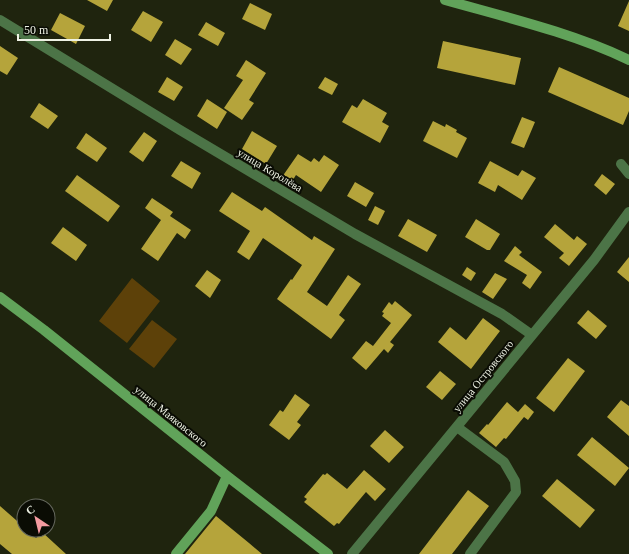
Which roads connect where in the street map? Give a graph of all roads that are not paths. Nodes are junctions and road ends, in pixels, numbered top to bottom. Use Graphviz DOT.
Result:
graph roads {
  1 [pos="445,0"];
  2 [pos="0,20"];
  3 [pos="629,60"];
  4 [pos="621,164"];
  5 [pos="629,174"];
  6 [pos="629,212"];
  7 [pos="0,297"];
  8 [pos="532,335"];
  9 [pos="457,427"];
  10 [pos="227,476"];
  11 [pos="176,554"];
  12 [pos="328,554"];
  13 [pos="352,554"];
  14 [pos="470,554"];
  1 -- 3 [label="street"];
  2 -- 8 [label="street, улица Королёва"];
  4 -- 5 [label="street"];
  6 -- 8 [label="street, улица Островского"];
  7 -- 10 [label="street, улица Маяковского"];
  8 -- 9 [label="street, улица Островского"];
  9 -- 13 [label="street, улица Островского"];
  9 -- 14 [label="street"];
  10 -- 11 [label="street"];
  10 -- 12 [label="street, улица Маяковского"];
}
